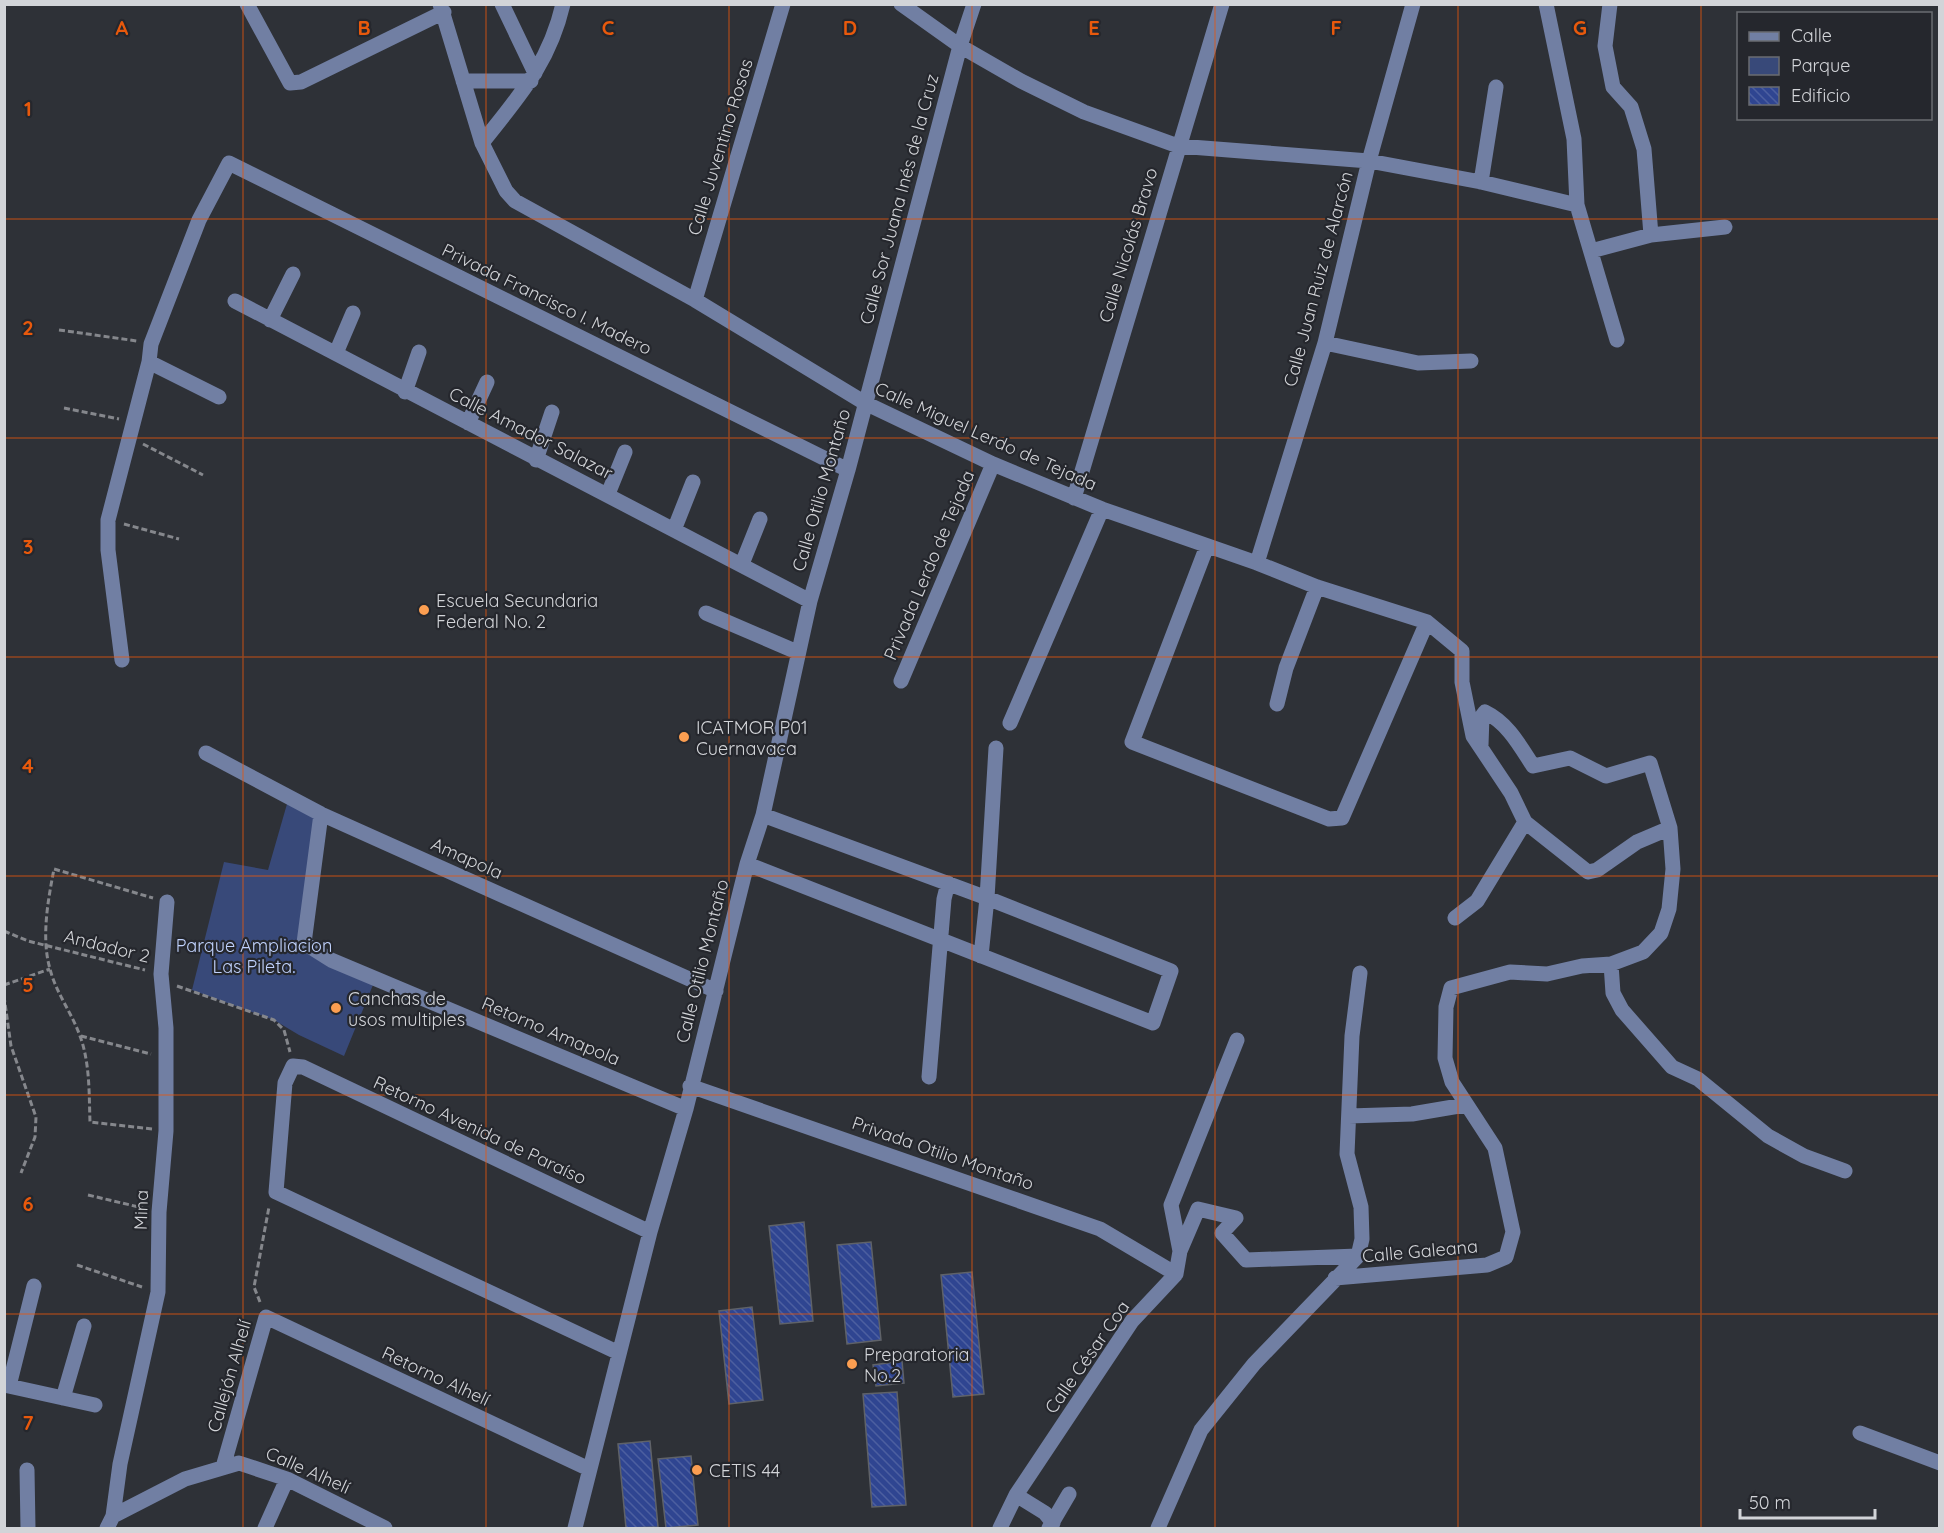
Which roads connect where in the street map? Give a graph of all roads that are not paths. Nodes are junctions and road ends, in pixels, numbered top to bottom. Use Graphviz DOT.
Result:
graph roads {
  1 [pos="247,4"];
  2 [pos="502,4"];
  3 [pos="563,4"];
  4 [pos="783,4"];
  5 [pos="901,4"];
  6 [pos="974,4"];
  7 [pos="1222,4"];
  8 [pos="1413,4"];
  9 [pos="1546,4"];
  10 [pos="1610,4"];
  11 [pos="442,8"];
  12 [pos="960,46"];
  13 [pos="533,77"];
  14 [pos="463,81"];
  15 [pos="1496,87"];
  16 [pos="482,143"];
  17 [pos="1178,146"];
  18 [pos="1369,161"];
  19 [pos="1480,182"];
  20 [pos="1577,206"];
  21 [pos="1725,227"];
  22 [pos="1651,235"];
  23 [pos="1591,250"];
  24 [pos="292,274"];
  25 [pos="695,300"];
  26 [pos="235,301"];
  27 [pos="353,313"];
  28 [pos="270,320"];
  29 [pos="1617,340"];
  30 [pos="1325,343"];
  31 [pos="419,352"];
  32 [pos="336,353"];
  33 [pos="1471,361"];
  34 [pos="149,362"];
  35 [pos="487,382"];
  36 [pos="405,392"];
  37 [pos="219,397"];
  38 [pos="865,403"];
  39 [pos="552,412"];
  40 [pos="468,423"];
  41 [pos="625,452"];
  42 [pos="536,460"];
  43 [pos="993,465"];
  44 [pos="848,470"];
  45 [pos="693,482"];
  46 [pos="608,494"];
  47 [pos="1074,498"];
  48 [pos="1102,509"];
  49 [pos="760,519"];
  50 [pos="674,530"];
  51 [pos="1207,546"];
  52 [pos="1257,562"];
  53 [pos="742,564"];
  54 [pos="1317,587"];
  55 [pos="810,601"];
  56 [pos="706,613"];
  57 [pos="1427,622"];
  58 [pos="797,652"];
  59 [pos="122,660"];
  60 [pos="901,681"];
  61 [pos="1276,704"];
  62 [pos="1010,723"];
  63 [pos="996,748"];
  64 [pos="1481,749"];
  65 [pos="206,753"];
  66 [pos="321,814"];
  67 [pos="763,815"];
  68 [pos="1525,822"];
  69 [pos="1670,828"];
  70 [pos="747,864"];
  71 [pos="948,883"];
  72 [pos="987,898"];
  73 [pos="167,902"];
  74 [pos="1455,918"];
  75 [pos="941,940"];
  76 [pos="981,956"];
  77 [pos="1611,964"];
  78 [pos="1360,973"];
  79 [pos="716,991"];
  80 [pos="1237,1040"];
  81 [pos="929,1077"];
  82 [pos="690,1086"];
  83 [pos="1466,1106"];
  84 [pos="686,1109"];
  85 [pos="1349,1116"];
  86 [pos="1845,1172"];
  87 [pos="650,1232"];
  88 [pos="1180,1251"];
  89 [pos="1358,1256"];
  90 [pos="1176,1274"];
  91 [pos="1335,1278"];
  92 [pos="34,1286"];
  93 [pos="266,1317"];
  94 [pos="84,1326"];
  95 [pos="619,1353"];
  96 [pos="7,1386"];
  97 [pos="63,1398"];
  98 [pos="95,1405"];
  99 [pos="1860,1433"];
  100 [pos="1940,1463"];
  101 [pos="223,1467"];
  102 [pos="27,1470"];
  103 [pos="589,1470"];
  104 [pos="287,1479"];
  105 [pos="1069,1494"];
  106 [pos="1016,1495"];
  107 [pos="110,1522"];
  108 [pos="1051,1526"];
  109 [pos="28,1528"];
  110 [pos="265,1528"];
  111 [pos="385,1528"];
  112 [pos="575,1528"];
  113 [pos="1000,1528"];
  114 [pos="1158,1528"];
  1 -- 11 [label="street"];
  2 -- 13 [label="street"];
  3 -- 13 [label="street"];
  4 -- 25 [label="street, Calle Juventino Rosas"];
  5 -- 12 [label="street"];
  6 -- 12 [label="street, Calle Sor Juana Inés de la Cruz"];
  7 -- 17 [label="street, Calle Nicolás Bravo"];
  8 -- 18 [label="street, Calle Juan Ruiz de Alarcón"];
  9 -- 20 [label="street"];
  10 -- 22 [label="street"];
  11 -- 14 [label="street, Calle Miguel Lerdo de Tejada"];
  12 -- 17 [label="street"];
  12 -- 38 [label="street, Calle Sor Juana Inés de la Cruz"];
  13 -- 14 [label="street"];
  13 -- 16 [label="street"];
  14 -- 16 [label="street, Calle Miguel Lerdo de Tejada"];
  15 -- 19 [label="street"];
  16 -- 25 [label="street, Calle Miguel Lerdo de Tejada"];
  17 -- 18 [label="street"];
  17 -- 47 [label="street, Calle Nicolás Bravo"];
  18 -- 19 [label="street"];
  18 -- 30 [label="street, Calle Juan Ruiz de Alarcón"];
  19 -- 20 [label="street"];
  20 -- 23 [label="street"];
  21 -- 22 [label="street"];
  22 -- 23 [label="street"];
  23 -- 29 [label="street"];
  24 -- 28 [label="street"];
  25 -- 38 [label="street, Calle Miguel Lerdo de Tejada"];
  26 -- 28 [label="street, Calle Amador Salazar"];
  27 -- 32 [label="street"];
  28 -- 32 [label="street, Calle Amador Salazar"];
  30 -- 33 [label="street"];
  30 -- 52 [label="street, Calle Juan Ruiz de Alarcón"];
  31 -- 36 [label="street"];
  32 -- 36 [label="street, Calle Amador Salazar"];
  34 -- 37 [label="street"];
  34 -- 44 [label="street, Privada Francisco I. Madero"];
  34 -- 59 [label="street"];
  35 -- 40 [label="street"];
  36 -- 40 [label="street, Calle Amador Salazar"];
  38 -- 43 [label="street, Calle Miguel Lerdo de Tejada"];
  38 -- 44 [label="street, Calle Otilio Montaño"];
  39 -- 42 [label="street"];
  40 -- 42 [label="street, Calle Amador Salazar"];
  41 -- 46 [label="street"];
  42 -- 46 [label="street, Calle Amador Salazar"];
  43 -- 47 [label="street, Calle Miguel Lerdo de Tejada"];
  43 -- 60 [label="street, Privada Lerdo de Tejada"];
  44 -- 55 [label="street, Calle Otilio Montaño"];
  45 -- 50 [label="street"];
  46 -- 50 [label="street, Calle Amador Salazar"];
  47 -- 48 [label="street, Calle Miguel Lerdo de Tejada"];
  48 -- 51 [label="street, Calle Miguel Lerdo de Tejada"];
  48 -- 62 [label="street"];
  49 -- 53 [label="street"];
  50 -- 53 [label="street, Calle Amador Salazar"];
  51 -- 52 [label="street, Calle Miguel Lerdo de Tejada"];
  51 -- 57 [label="street"];
  52 -- 54 [label="street, Calle Miguel Lerdo de Tejada"];
  53 -- 55 [label="street, Calle Amador Salazar"];
  54 -- 57 [label="street, Calle Miguel Lerdo de Tejada"];
  54 -- 61 [label="street"];
  55 -- 58 [label="street, Calle Otilio Montaño"];
  56 -- 58 [label="street"];
  57 -- 64 [label="street"];
  58 -- 67 [label="street, Calle Otilio Montaño"];
  63 -- 72 [label="street"];
  64 -- 68 [label="street"];
  64 -- 69 [label="street"];
  65 -- 66 [label="street, Amapola"];
  66 -- 79 [label="street, Amapola"];
  66 -- 84 [label="street, Retorno Amapola"];
  67 -- 70 [label="street, Calle Otilio Montaño"];
  67 -- 71 [label="street"];
  68 -- 69 [label="street"];
  68 -- 74 [label="street"];
  69 -- 77 [label="street"];
  70 -- 75 [label="street"];
  70 -- 79 [label="street, Calle Otilio Montaño"];
  71 -- 72 [label="street"];
  71 -- 75 [label="street"];
  72 -- 76 [label="street"];
  72 -- 76 [label="street"];
  73 -- 107 [label="street, Mina"];
  75 -- 76 [label="street"];
  75 -- 81 [label="street"];
  77 -- 83 [label="street"];
  77 -- 86 [label="street"];
  78 -- 85 [label="street"];
  79 -- 82 [label="street, Calle Otilio Montaño"];
  80 -- 88 [label="street"];
  82 -- 84 [label="street, Calle Otilio Montaño"];
  82 -- 90 [label="street, Privada Otilio Montaño"];
  83 -- 85 [label="street"];
  83 -- 91 [label="street, Calle Galeana"];
  84 -- 87 [label="street, Calle Otilio Montaño"];
  85 -- 89 [label="street"];
  87 -- 95 [label="street, Calle Otilio Montaño"];
  87 -- 95 [label="street, Retorno Avenida de Paraíso"];
  88 -- 89 [label="street"];
  88 -- 90 [label="street"];
  89 -- 91 [label="street"];
  90 -- 106 [label="street, Calle César Coa"];
  91 -- 114 [label="street"];
  92 -- 96 [label="street"];
  93 -- 101 [label="street, Callejón Alhelí"];
  93 -- 103 [label="street, Retorno Alhelí"];
  94 -- 97 [label="street"];
  95 -- 103 [label="street, Calle Otilio Montaño"];
  96 -- 97 [label="street"];
  97 -- 98 [label="street"];
  99 -- 100 [label="street"];
  101 -- 104 [label="street, Calle Alhelí"];
  101 -- 107 [label="street, Calle Alhelí"];
  102 -- 109 [label="street"];
  103 -- 112 [label="street, Calle Otilio Montaño"];
  104 -- 110 [label="street"];
  104 -- 111 [label="street, Calle Alhelí"];
  105 -- 108 [label="street"];
  106 -- 108 [label="street"];
  106 -- 113 [label="street, Calle César Coa"];
}
